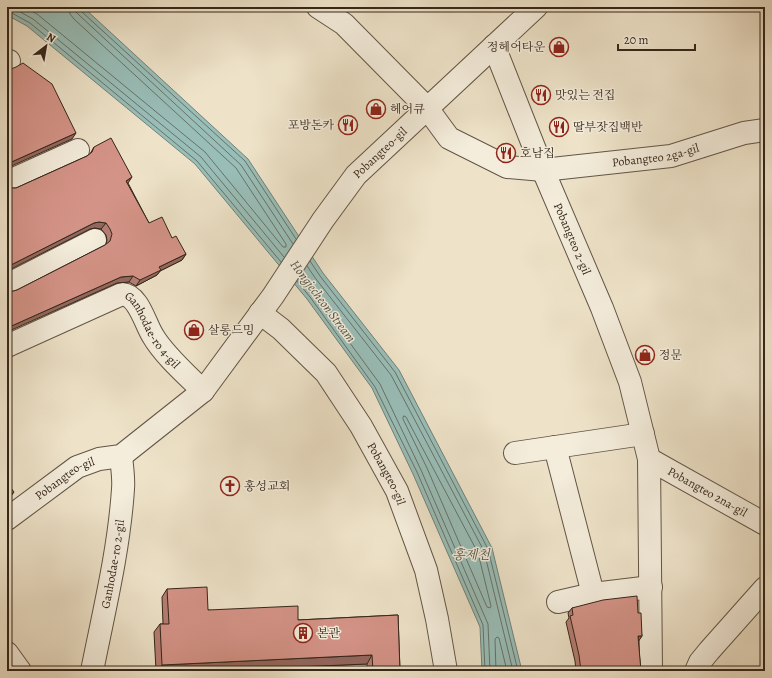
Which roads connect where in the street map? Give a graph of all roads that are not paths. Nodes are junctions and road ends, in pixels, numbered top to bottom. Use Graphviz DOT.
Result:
graph roads {
  1 [pos="318,7"];
  2 [pos="536,7"];
  3 [pos="494,46"];
  4 [pos="428,108"];
  5 [pos="765,130"];
  6 [pos="78,150"];
  7 [pos="543,170"];
  8 [pos="7,182"];
  9 [pos="95,240"];
  10 [pos="7,285"];
  11 [pos="260,314"];
  12 [pos="7,346"];
  13 [pos="203,391"];
  14 [pos="643,434"];
  15 [pos="554,447"];
  16 [pos="515,453"];
  17 [pos="121,456"];
  18 [pos="649,459"];
  19 [pos="7,519"];
  20 [pos="765,524"];
  21 [pos="651,587"];
  22 [pos="765,588"];
  23 [pos="593,594"];
  24 [pos="558,602"];
  25 [pos="7,653"];
  26 [pos="20,671"];
  27 [pos="92,671"];
  28 [pos="446,671"];
  29 [pos="651,671"];
  30 [pos="696,671"];
  1 -- 4 [label="street"];
  2 -- 3 [label="street, Pobangteo-gil"];
  3 -- 4 [label="street, Pobangteo-gil"];
  3 -- 7 [label="street, Pobangteo 2-gil"];
  4 -- 7 [label="street"];
  4 -- 11 [label="street, Pobangteo-gil"];
  5 -- 7 [label="street, Pobangteo 2ga-gil"];
  6 -- 8 [label="street"];
  7 -- 14 [label="street, Pobangteo 2-gil"];
  9 -- 10 [label="street"];
  11 -- 13 [label="street"];
  11 -- 28 [label="street, Pobangteo-gil"];
  12 -- 13 [label="street, Ganhodae-ro 4-gil"];
  13 -- 17 [label="street"];
  14 -- 15 [label="street"];
  14 -- 18 [label="street, Pobangteo 2-gil"];
  15 -- 16 [label="street"];
  15 -- 23 [label="street"];
  17 -- 19 [label="street, Pobangteo-gil"];
  17 -- 27 [label="street, Ganhodae-ro 2-gil"];
  18 -- 20 [label="street, Pobangteo 2na-gil"];
  18 -- 21 [label="street, Pobangteo 2-gil"];
  21 -- 23 [label="street"];
  21 -- 29 [label="street, Pobangteo 2-gil"];
  22 -- 30 [label="street"];
  23 -- 24 [label="street"];
  25 -- 26 [label="street"];
}
